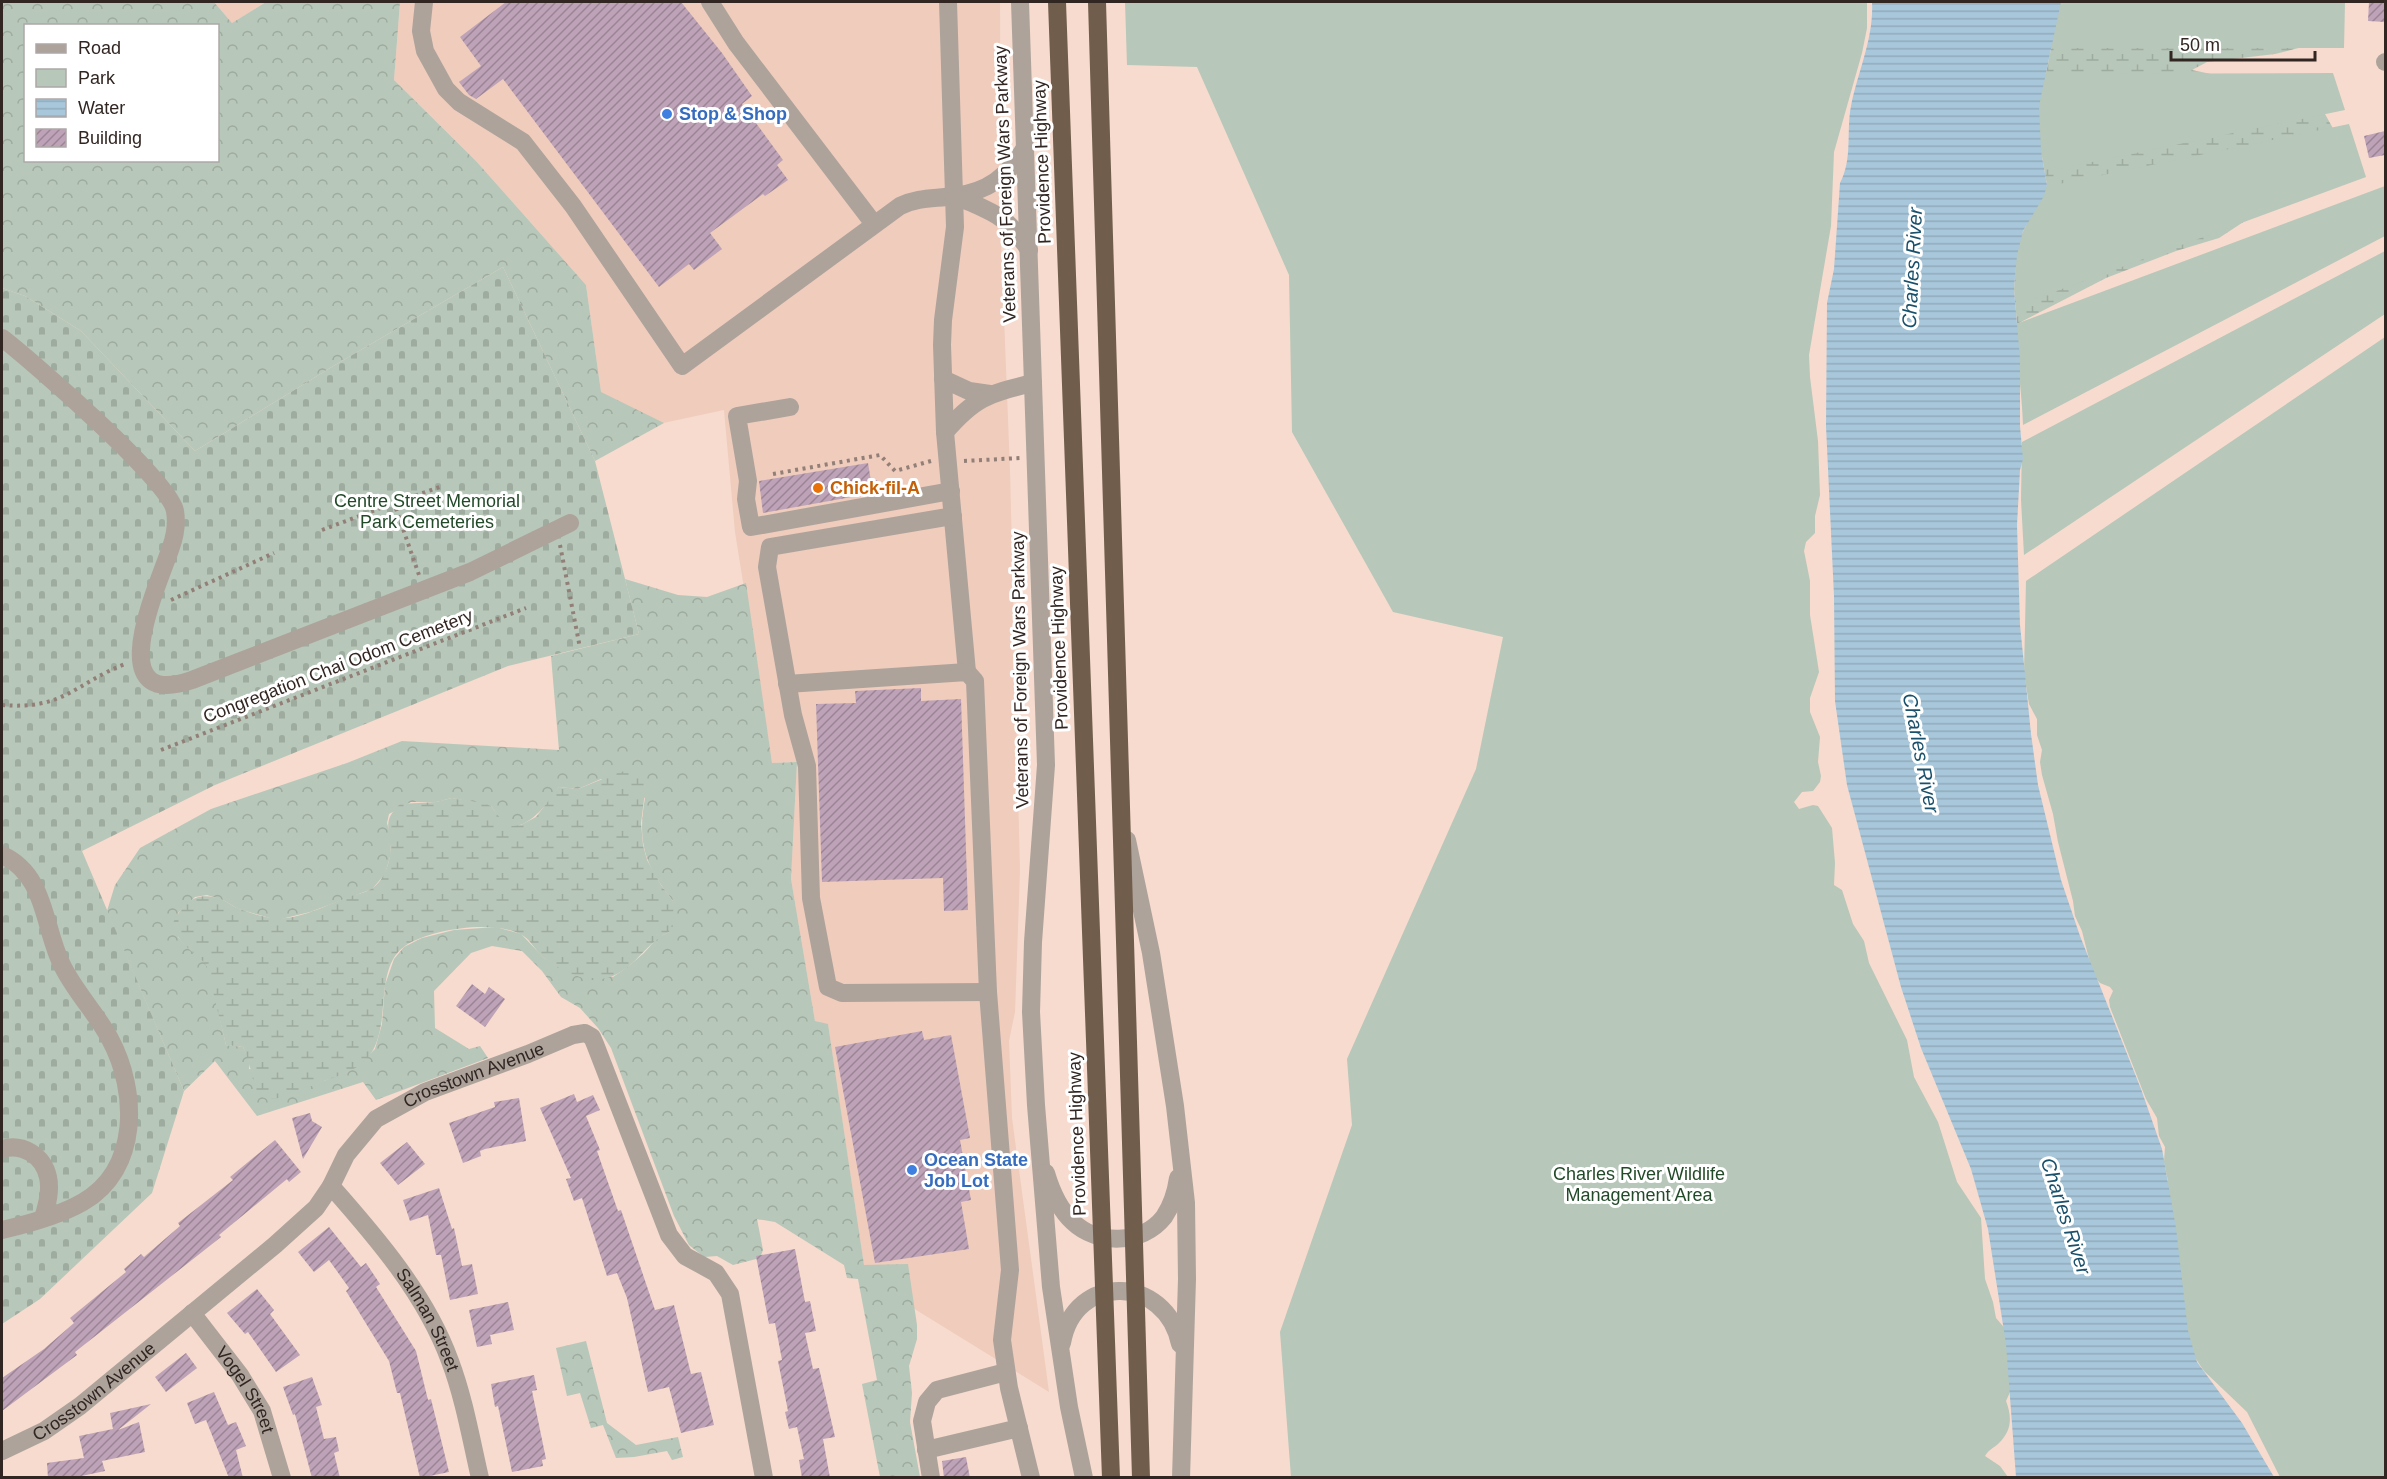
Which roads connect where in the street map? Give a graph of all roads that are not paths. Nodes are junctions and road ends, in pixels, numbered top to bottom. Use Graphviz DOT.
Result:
graph roads {
  1 [pos="424,2"];
  2 [pos="710,2"];
  3 [pos="948,2"];
  4 [pos="1020,2"];
  5 [pos="1057,2"];
  6 [pos="1097,2"];
  7 [pos="1025,148"];
  8 [pos="956,196"];
  9 [pos="874,224"];
  10 [pos="1029,250"];
  11 [pos="2,338"];
  12 [pos="943,379"];
  13 [pos="1033,383"];
  14 [pos="990,394"];
  15 [pos="790,407"];
  16 [pos="945,432"];
  17 [pos="951,491"];
  18 [pos="953,516"];
  19 [pos="564,526"];
  20 [pos="967,672"];
  21 [pos="787,684"];
  22 [pos="1120,812"];
  23 [pos="2,855"];
  24 [pos="988,992"];
  25 [pos="2,1149"];
  26 [pos="1039,1151"];
  27 [pos="1182,1160"];
  28 [pos="331,1186"];
  29 [pos="42,1218"];
  30 [pos="2,1230"];
  31 [pos="1133,1236"];
  32 [pos="1102,1238"];
  33 [pos="1135,1292"];
  34 [pos="1104,1293"];
  35 [pos="192,1313"];
  36 [pos="1184,1366"];
  37 [pos="1063,1368"];
  38 [pos="1006,1372"];
  39 [pos="1019,1428"];
  40 [pos="926,1450"];
  41 [pos="2,1451"];
  42 [pos="282,1478"];
  43 [pos="480,1478"];
  44 [pos="764,1478"];
  45 [pos="931,1478"];
  46 [pos="1031,1478"];
  47 [pos="1084,1478"];
  48 [pos="1111,1478"];
  49 [pos="1141,1478"];
  50 [pos="1181,1478"];
  1 -- 9 [label="street"];
  2 -- 9 [label="street"];
  3 -- 8 [label="street"];
  4 -- 7 [label="street, Veterans of Foreign Wars Parkway"];
  5 -- 32 [label="highway, Providence Highway"];
  6 -- 22 [label="highway"];
  7 -- 8 [label="street"];
  7 -- 10 [label="street, Veterans of Foreign Wars Parkway"];
  8 -- 9 [label="street"];
  8 -- 10 [label="street"];
  8 -- 12 [label="street"];
  10 -- 13 [label="street, Veterans of Foreign Wars Parkway"];
  11 -- 19 [label="street"];
  12 -- 14 [label="street"];
  12 -- 16 [label="street"];
  13 -- 14 [label="street"];
  13 -- 26 [label="street, Veterans of Foreign Wars Parkway"];
  14 -- 16 [label="street"];
  15 -- 17 [label="street"];
  16 -- 17 [label="street"];
  17 -- 18 [label="street"];
  18 -- 20 [label="street"];
  18 -- 21 [label="street"];
  20 -- 21 [label="street"];
  20 -- 24 [label="street"];
  21 -- 24 [label="street"];
  22 -- 27 [label="street"];
  22 -- 31 [label="highway"];
  23 -- 29 [label="street"];
  24 -- 38 [label="street"];
  25 -- 29 [label="street"];
  26 -- 32 [label="street"];
  26 -- 37 [label="street, Veterans of Foreign Wars Parkway"];
  27 -- 31 [label="street"];
  27 -- 36 [label="street"];
  28 -- 35 [label="street, Crosstown Avenue"];
  28 -- 43 [label="street, Salman Street"];
  28 -- 44 [label="street, Crosstown Avenue"];
  29 -- 30 [label="street"];
  31 -- 32 [label="street"];
  31 -- 33 [label="highway"];
  32 -- 34 [label="highway, Providence Highway"];
  33 -- 34 [label="street"];
  33 -- 36 [label="street"];
  33 -- 49 [label="highway"];
  34 -- 37 [label="street"];
  34 -- 48 [label="highway"];
  35 -- 41 [label="street, Crosstown Avenue"];
  35 -- 42 [label="street, Vogel Street"];
  36 -- 50 [label="street"];
  37 -- 47 [label="street, Veterans of Foreign Wars Parkway"];
  38 -- 39 [label="street"];
  38 -- 40 [label="street"];
  39 -- 40 [label="street"];
  39 -- 46 [label="street"];
  40 -- 45 [label="street"];
}
